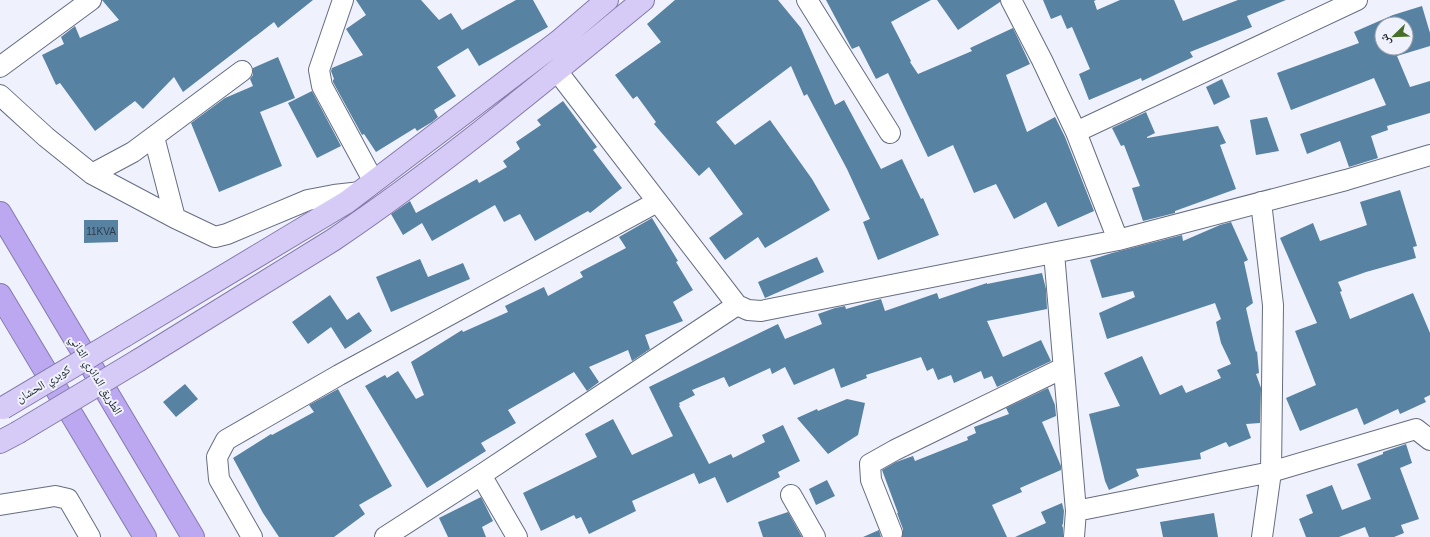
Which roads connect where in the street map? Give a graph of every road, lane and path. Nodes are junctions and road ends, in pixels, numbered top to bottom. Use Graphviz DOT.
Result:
graph roads {
  1 [pos="90,0"];
  2 [pos="343,0"];
  3 [pos="607,0"];
  4 [pos="643,0"];
  5 [pos="807,0"];
  6 [pos="1011,0"];
  7 [pos="1357,0"];
  8 [pos="0,67"];
  9 [pos="242,71"];
  10 [pos="557,71"];
  11 [pos="0,95"];
  12 [pos="1076,132"];
  13 [pos="890,134"];
  14 [pos="154,137"];
  15 [pos="1430,155"];
  16 [pos="92,174"];
  17 [pos="367,187"];
  18 [pos="657,202"];
  19 [pos="1261,202"];
  20 [pos="0,213"];
  21 [pos="175,218"];
  22 [pos="1118,240"];
  23 [pos="1054,253"];
  24 [pos="0,295"];
  25 [pos="737,305"];
  26 [pos="1063,368"];
  27 [pos="2,409"];
  28 [pos="8,437"];
  29 [pos="1430,440"];
  30 [pos="1270,472"];
  31 [pos="481,475"];
  32 [pos="791,495"];
  33 [pos="0,505"];
  34 [pos="1076,511"];
  35 [pos="892,532"];
  36 [pos="90,537"];
  37 [pos="145,537"];
  38 [pos="193,537"];
  39 [pos="252,537"];
  40 [pos="385,537"];
  41 [pos="517,537"];
  42 [pos="815,537"];
  43 [pos="1074,537"];
  44 [pos="1262,537"];
  1 -- 8 [label="street"];
  2 -- 17 [label="street"];
  3 -- 17 [label="main road, كوبري الحشان"];
  4 -- 10 [label="main road"];
  5 -- 13 [label="street"];
  6 -- 12 [label="street"];
  7 -- 12 [label="street"];
  9 -- 14 [label="street"];
  10 -- 18 [label="street"];
  10 -- 28 [label="main road, bridge"];
  11 -- 16 [label="street"];
  12 -- 22 [label="street"];
  14 -- 16 [label="street"];
  14 -- 21 [label="street"];
  15 -- 19 [label="street"];
  16 -- 21 [label="street"];
  17 -- 21 [label="street"];
  17 -- 27 [label="main road, كوبري الحشان, bridge"];
  18 -- 25 [label="street"];
  18 -- 39 [label="street"];
  19 -- 22 [label="street"];
  19 -- 30 [label="street"];
  20 -- 38 [label="highway, الطريق الدائري الثاني"];
  22 -- 23 [label="street"];
  23 -- 25 [label="street"];
  23 -- 26 [label="street"];
  24 -- 37 [label="highway"];
  25 -- 31 [label="street"];
  26 -- 34 [label="street"];
  26 -- 35 [label="street"];
  29 -- 30 [label="street"];
  30 -- 34 [label="street"];
  30 -- 44 [label="street"];
  31 -- 40 [label="street"];
  31 -- 41 [label="street"];
  32 -- 42 [label="street"];
  33 -- 36 [label="street"];
  34 -- 43 [label="street"];
}
